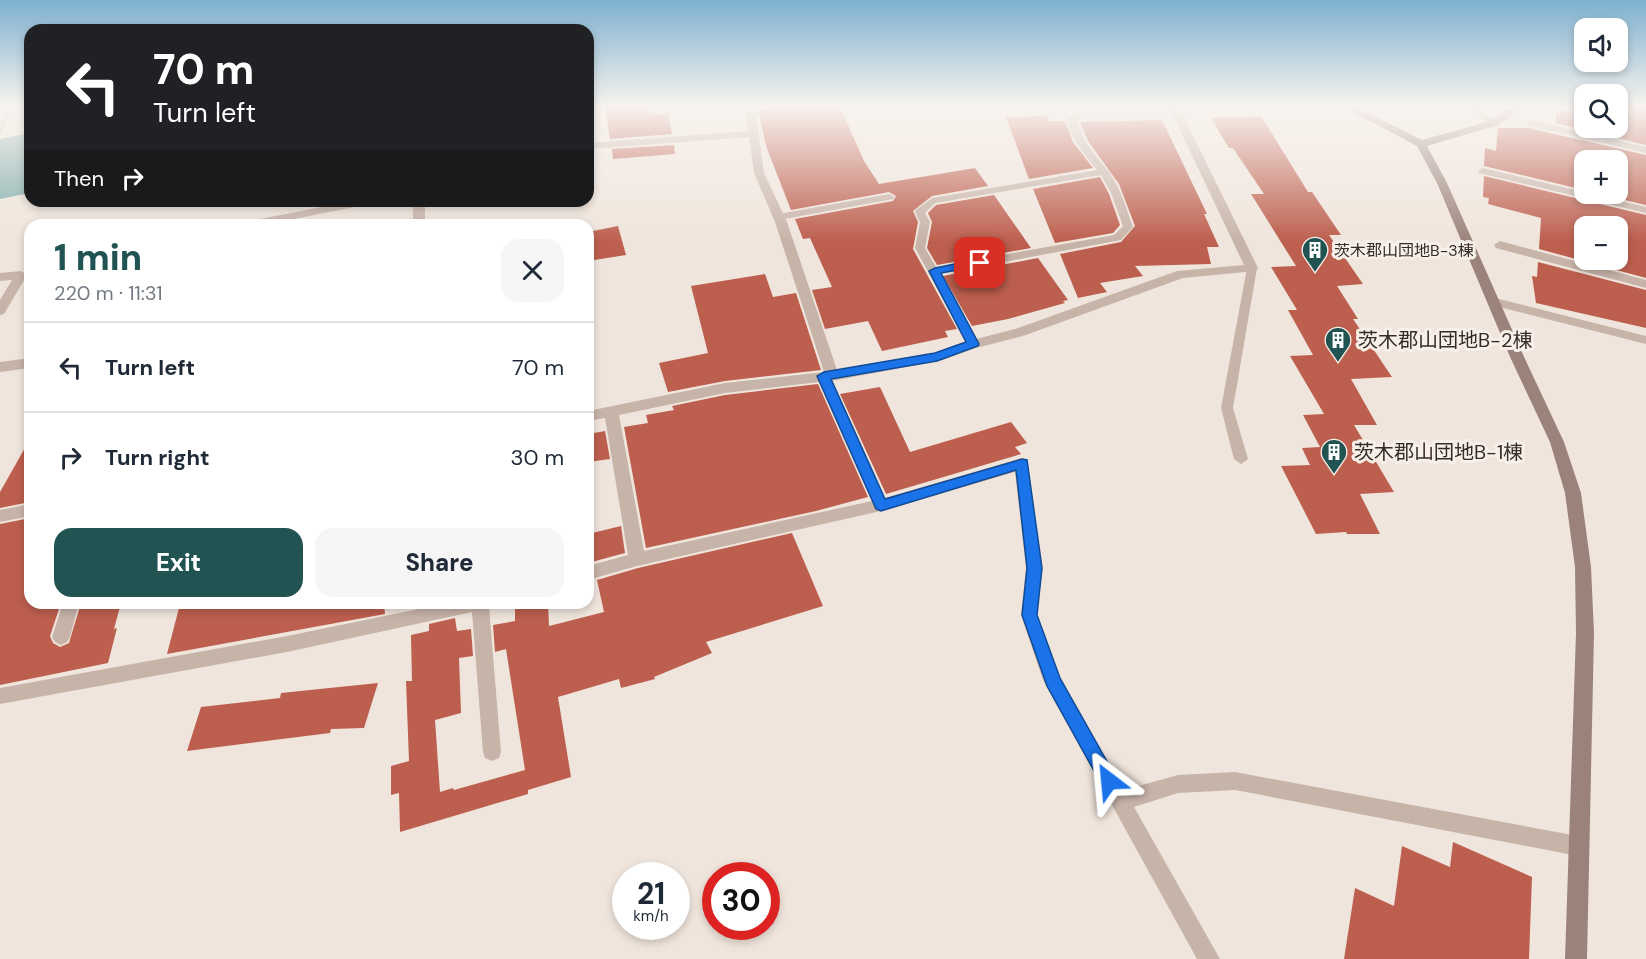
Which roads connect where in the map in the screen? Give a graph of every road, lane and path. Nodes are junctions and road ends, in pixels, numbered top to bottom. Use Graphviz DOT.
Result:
graph roads {
  1 [pos="756,152"];
  2 [pos="1086,152"];
  3 [pos="1195,152"];
  4 [pos="1425,152"];
  5 [pos="1483,171"];
  6 [pos="1104,172"];
  7 [pos="889,197"];
  8 [pos="338,207"];
  9 [pos="1646,210"];
  10 [pos="779,217"];
  11 [pos="276,219"];
  12 [pos="1500,245"];
  13 [pos="1252,268"];
  14 [pos="935,271"];
  15 [pos="24,274"];
  16 [pos="0,277"];
  17 [pos="24,277"];
  18 [pos="1646,284"];
  19 [pos="1495,302"];
  20 [pos="0,310"];
  21 [pos="1646,340"];
  22 [pos="973,344"];
  23 [pos="24,364"];
  24 [pos="0,367"];
  25 [pos="828,376"];
  26 [pos="612,411"];
  27 [pos="594,415"];
  28 [pos="1241,459"];
  29 [pos="881,505"];
  30 [pos="24,511"];
  31 [pos="0,516"];
  32 [pos="637,560"];
  33 [pos="594,571"];
  34 [pos="69,609"];
  35 [pos="453,609"];
  36 [pos="481,609"];
  37 [pos="61,637"];
  38 [pos="0,696"];
  39 [pos="492,752"];
  40 [pos="1120,801"];
  41 [pos="1578,846"];
  42 [pos="1209,959"];
  43 [pos="1576,959"];
  1 -- 10 [label="street"];
  2 -- 6 [label="lane"];
  3 -- 13 [label="street"];
  4 -- 19 [label="street"];
  5 -- 9 [label="street"];
  6 -- 14 [label="lane"];
  6 -- 14 [label="lane"];
  7 -- 10 [label="lane"];
  8 -- 11 [label="street"];
  10 -- 25 [label="street"];
  12 -- 18 [label="street"];
  13 -- 22 [label="street"];
  13 -- 28 [label="lane"];
  14 -- 22 [label="lane"];
  15 -- 16 [label="street"];
  17 -- 20 [label="street"];
  19 -- 21 [label="street"];
  19 -- 41 [label="street"];
  22 -- 25 [label="street"];
  23 -- 24 [label="street"];
  25 -- 26 [label="street"];
  25 -- 29 [label="street"];
  26 -- 27 [label="street"];
  26 -- 32 [label="street"];
  29 -- 32 [label="street"];
  29 -- 40 [label="street"];
  30 -- 31 [label="street"];
  32 -- 33 [label="street"];
  34 -- 37 [label="street"];
  35 -- 38 [label="street"];
  36 -- 39 [label="street"];
  40 -- 41 [label="street"];
  40 -- 42 [label="street"];
  41 -- 43 [label="street"];
}
